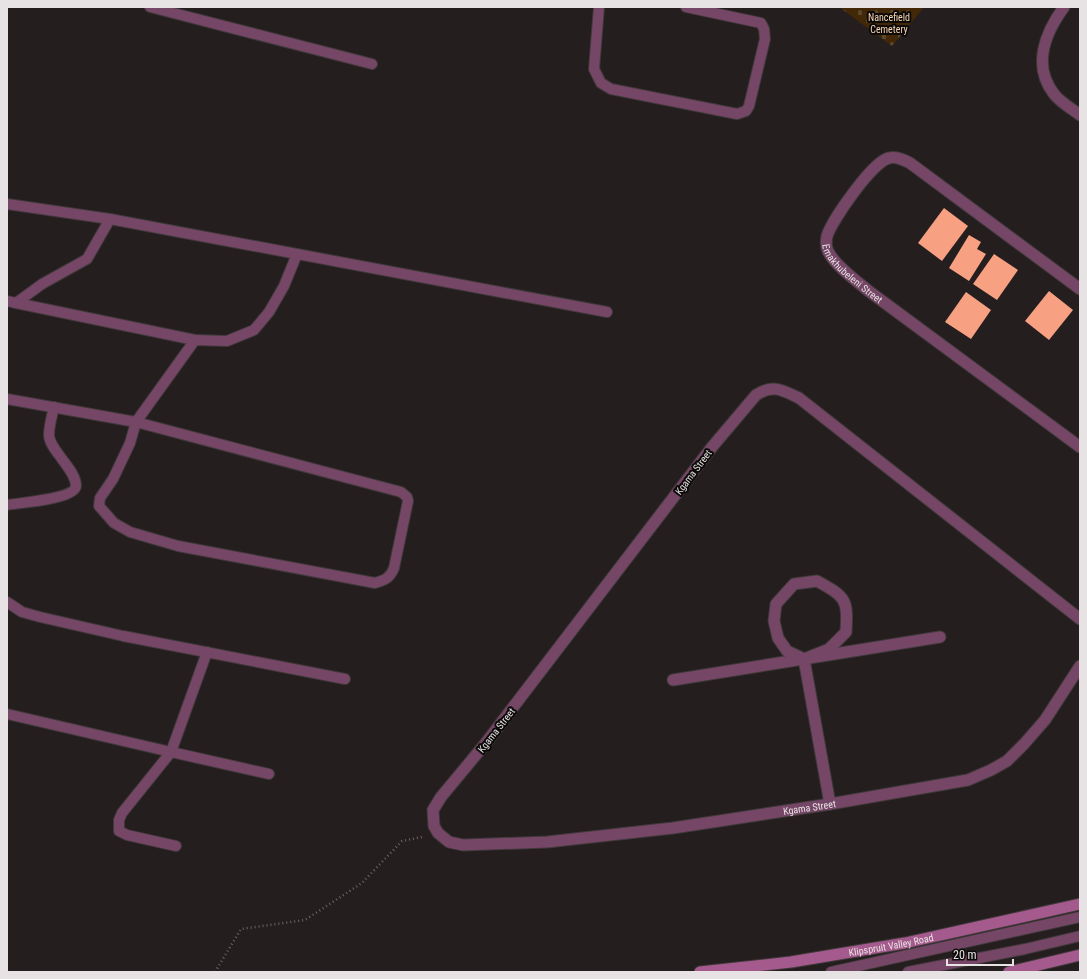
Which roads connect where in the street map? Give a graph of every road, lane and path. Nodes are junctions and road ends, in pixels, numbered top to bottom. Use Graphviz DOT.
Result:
graph roads {
  1 [pos="150,7"];
  2 [pos="599,7"];
  3 [pos="686,7"];
  4 [pos="1064,7"];
  5 [pos="372,64"];
  6 [pos="1080,115"];
  7 [pos="7,204"];
  8 [pos="110,219"];
  9 [pos="297,254"];
  10 [pos="1080,289"];
  11 [pos="11,302"];
  12 [pos="607,312"];
  13 [pos="195,340"];
  14 [pos="7,399"];
  15 [pos="54,407"];
  16 [pos="136,422"];
  17 [pos="1080,447"];
  18 [pos="7,505"];
  19 [pos="7,602"];
  20 [pos="1080,619"];
  21 [pos="940,637"];
  22 [pos="208,652"];
  23 [pos="804,659"];
  24 [pos="1080,666"];
  25 [pos="345,679"];
  26 [pos="674,680"];
  27 [pos="7,714"];
  28 [pos="171,752"];
  29 [pos="269,774"];
  30 [pos="830,804"];
  31 [pos="438,833"];
  32 [pos="176,846"];
  33 [pos="1080,904"];
  34 [pos="1080,917"];
  35 [pos="1080,936"];
  36 [pos="1080,955"];
  37 [pos="215,972"];
  38 [pos="700,972"];
  39 [pos="831,972"];
  40 [pos="908,972"];
  41 [pos="1009,972"];
  1 -- 5 [label="lane"];
  2 -- 3 [label="lane"];
  4 -- 6 [label="street"];
  7 -- 8 [label="lane"];
  8 -- 9 [label="lane"];
  8 -- 11 [label="lane"];
  9 -- 12 [label="lane"];
  9 -- 13 [label="lane"];
  10 -- 17 [label="street, Emakhubeleni Street"];
  11 -- 13 [label="lane"];
  13 -- 16 [label="lane"];
  14 -- 15 [label="lane"];
  15 -- 16 [label="lane"];
  15 -- 18 [label="lane"];
  16 -- 16 [label="lane"];
  19 -- 22 [label="lane"];
  20 -- 31 [label="street, Kgama Street"];
  21 -- 23 [label="street"];
  22 -- 25 [label="lane"];
  22 -- 28 [label="lane"];
  23 -- 23 [label="street"];
  23 -- 26 [label="street"];
  23 -- 30 [label="street"];
  24 -- 30 [label="street, Kgama Street"];
  27 -- 28 [label="lane"];
  28 -- 29 [label="lane"];
  28 -- 32 [label="lane"];
  30 -- 31 [label="street, Kgama Street"];
  31 -- 37 [label="path"];
  33 -- 38 [label="main road, Klipspruit Valley Road"];
  34 -- 39 [label="lane, Klipspruit Valley Road"];
  35 -- 40 [label="lane"];
  36 -- 41 [label="main road"];
}
